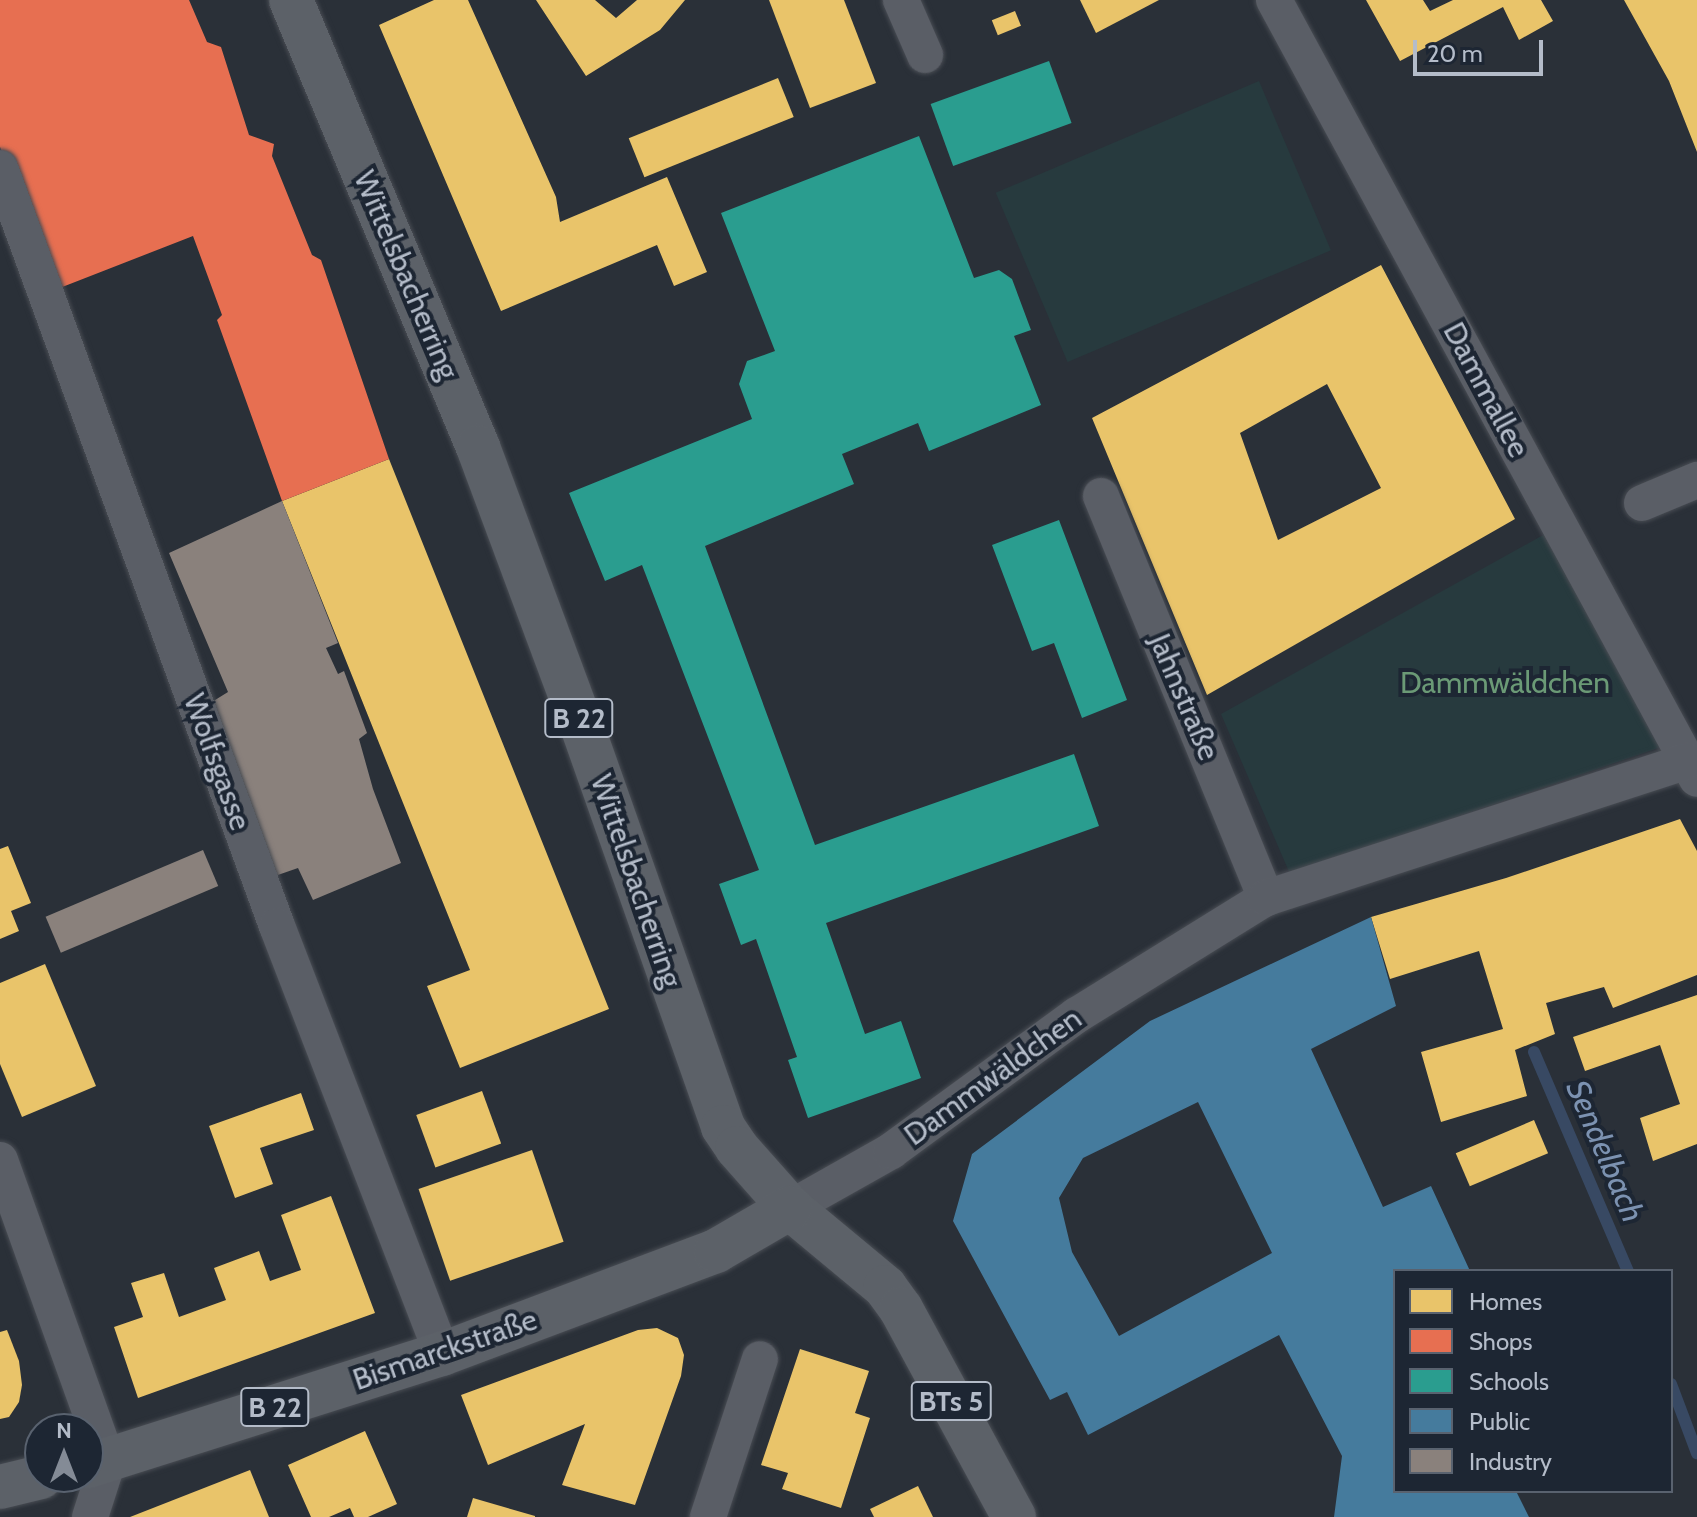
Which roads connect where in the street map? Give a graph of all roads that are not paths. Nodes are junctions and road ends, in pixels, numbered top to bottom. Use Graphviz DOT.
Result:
graph roads {
  1 [pos="291,0"];
  2 [pos="901,0"];
  3 [pos="1274,0"];
  4 [pos="925,55"];
  5 [pos="0,168"];
  6 [pos="1697,480"];
  7 [pos="1101,496"];
  8 [pos="1642,503"];
  9 [pos="1692,770"];
  10 [pos="1266,898"];
  11 [pos="0,1160"];
  12 [pos="790,1208"];
  13 [pos="442,1354"];
  14 [pos="760,1359"];
  15 [pos="82,1413"];
  16 [pos="104,1461"];
  17 [pos="24,1481"];
  18 [pos="0,1487"];
  19 [pos="94,1493"];
  20 [pos="90,1517"];
  21 [pos="708,1517"];
  22 [pos="1014,1517"];
  1 -- 12 [label="main road, Wittelsbacherring / B 22"];
  2 -- 4 [label="street"];
  3 -- 9 [label="street, Dammallee"];
  5 -- 13 [label="street, Wolfsgasse"];
  6 -- 8 [label="street"];
  7 -- 10 [label="street, Jahnstraße"];
  9 -- 10 [label="street, Dammwäldchen"];
  10 -- 12 [label="street, Dammwäldchen"];
  11 -- 15 [label="street"];
  12 -- 13 [label="main road, Bismarckstraße / B 22"];
  12 -- 22 [label="main road, Wittelsbacherring / BTs 5"];
  13 -- 16 [label="main road, Bismarckstraße / B 22"];
  14 -- 21 [label="street"];
  17 -- 18 [label="main road"];
  19 -- 20 [label="street"];
}
